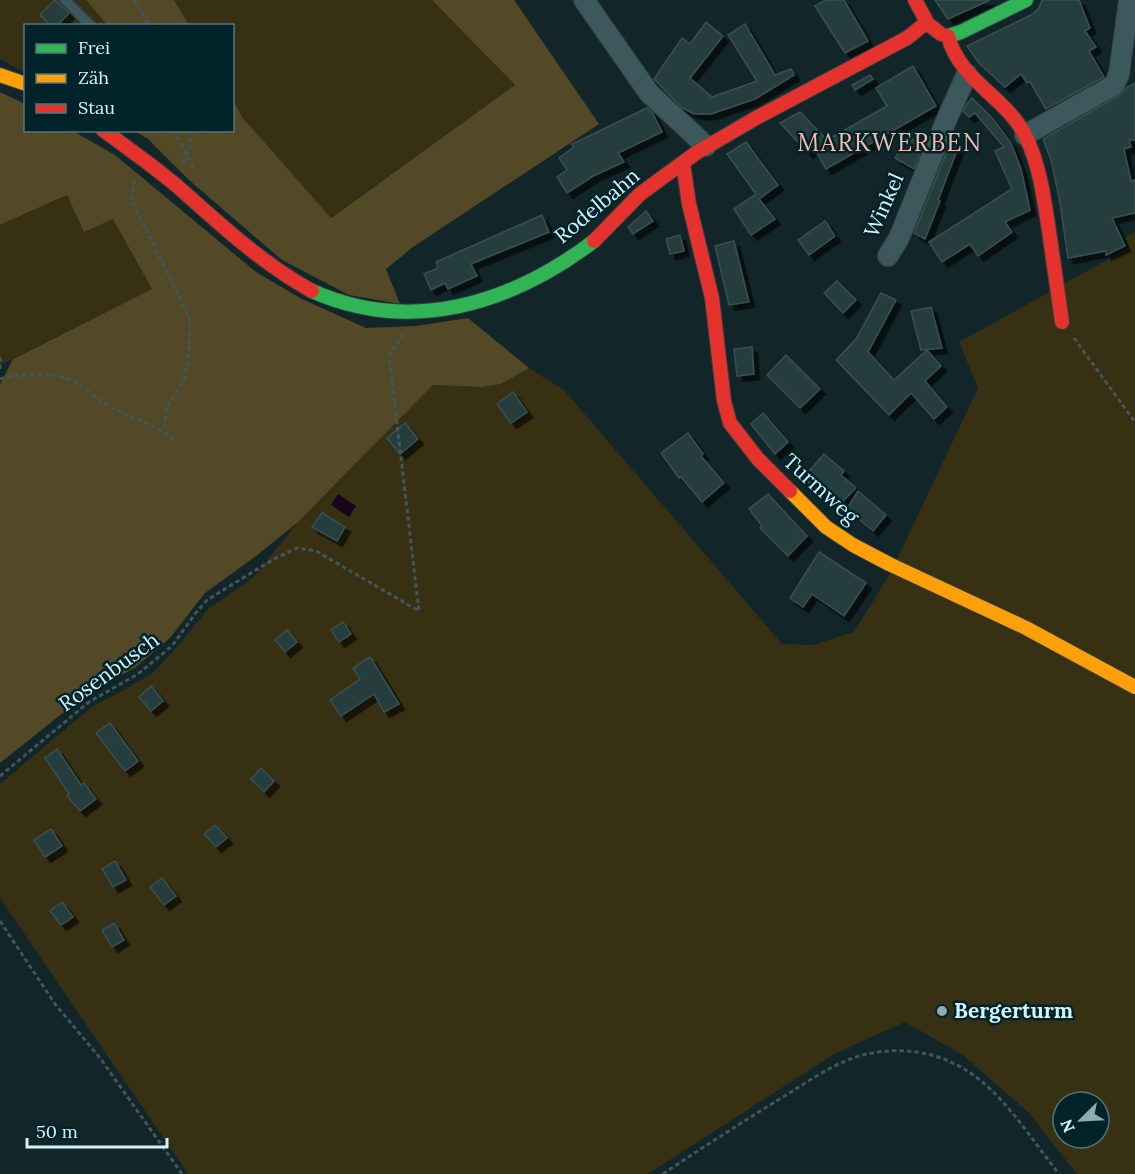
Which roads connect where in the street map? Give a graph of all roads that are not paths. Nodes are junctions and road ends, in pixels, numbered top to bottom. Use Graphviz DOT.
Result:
graph roads {
  1 [pos="65,0"];
  2 [pos="584,0"];
  3 [pos="915,0"];
  4 [pos="1026,0"];
  5 [pos="1129,0"];
  6 [pos="926,22"];
  7 [pos="89,24"];
  8 [pos="948,36"];
  9 [pos="967,74"];
  10 [pos="0,75"];
  11 [pos="24,83"];
  12 [pos="107,132"];
  13 [pos="1024,135"];
  14 [pos="706,146"];
  15 [pos="683,163"];
  16 [pos="888,256"];
  17 [pos="1062,322"];
  18 [pos="1135,687"];
  1 -- 7 [label="lane"];
  2 -- 14 [label="street"];
  3 -- 6 [label="street"];
  4 -- 8 [label="street"];
  5 -- 13 [label="street"];
  6 -- 8 [label="street"];
  6 -- 14 [label="street, Rodelbahn"];
  8 -- 9 [label="street"];
  9 -- 13 [label="street"];
  9 -- 16 [label="street, Winkel"];
  10 -- 11 [label="street"];
  12 -- 15 [label="street, Rodelbahn"];
  13 -- 17 [label="street"];
  14 -- 15 [label="street, Rodelbahn"];
  15 -- 18 [label="street, Turmweg"];
}
